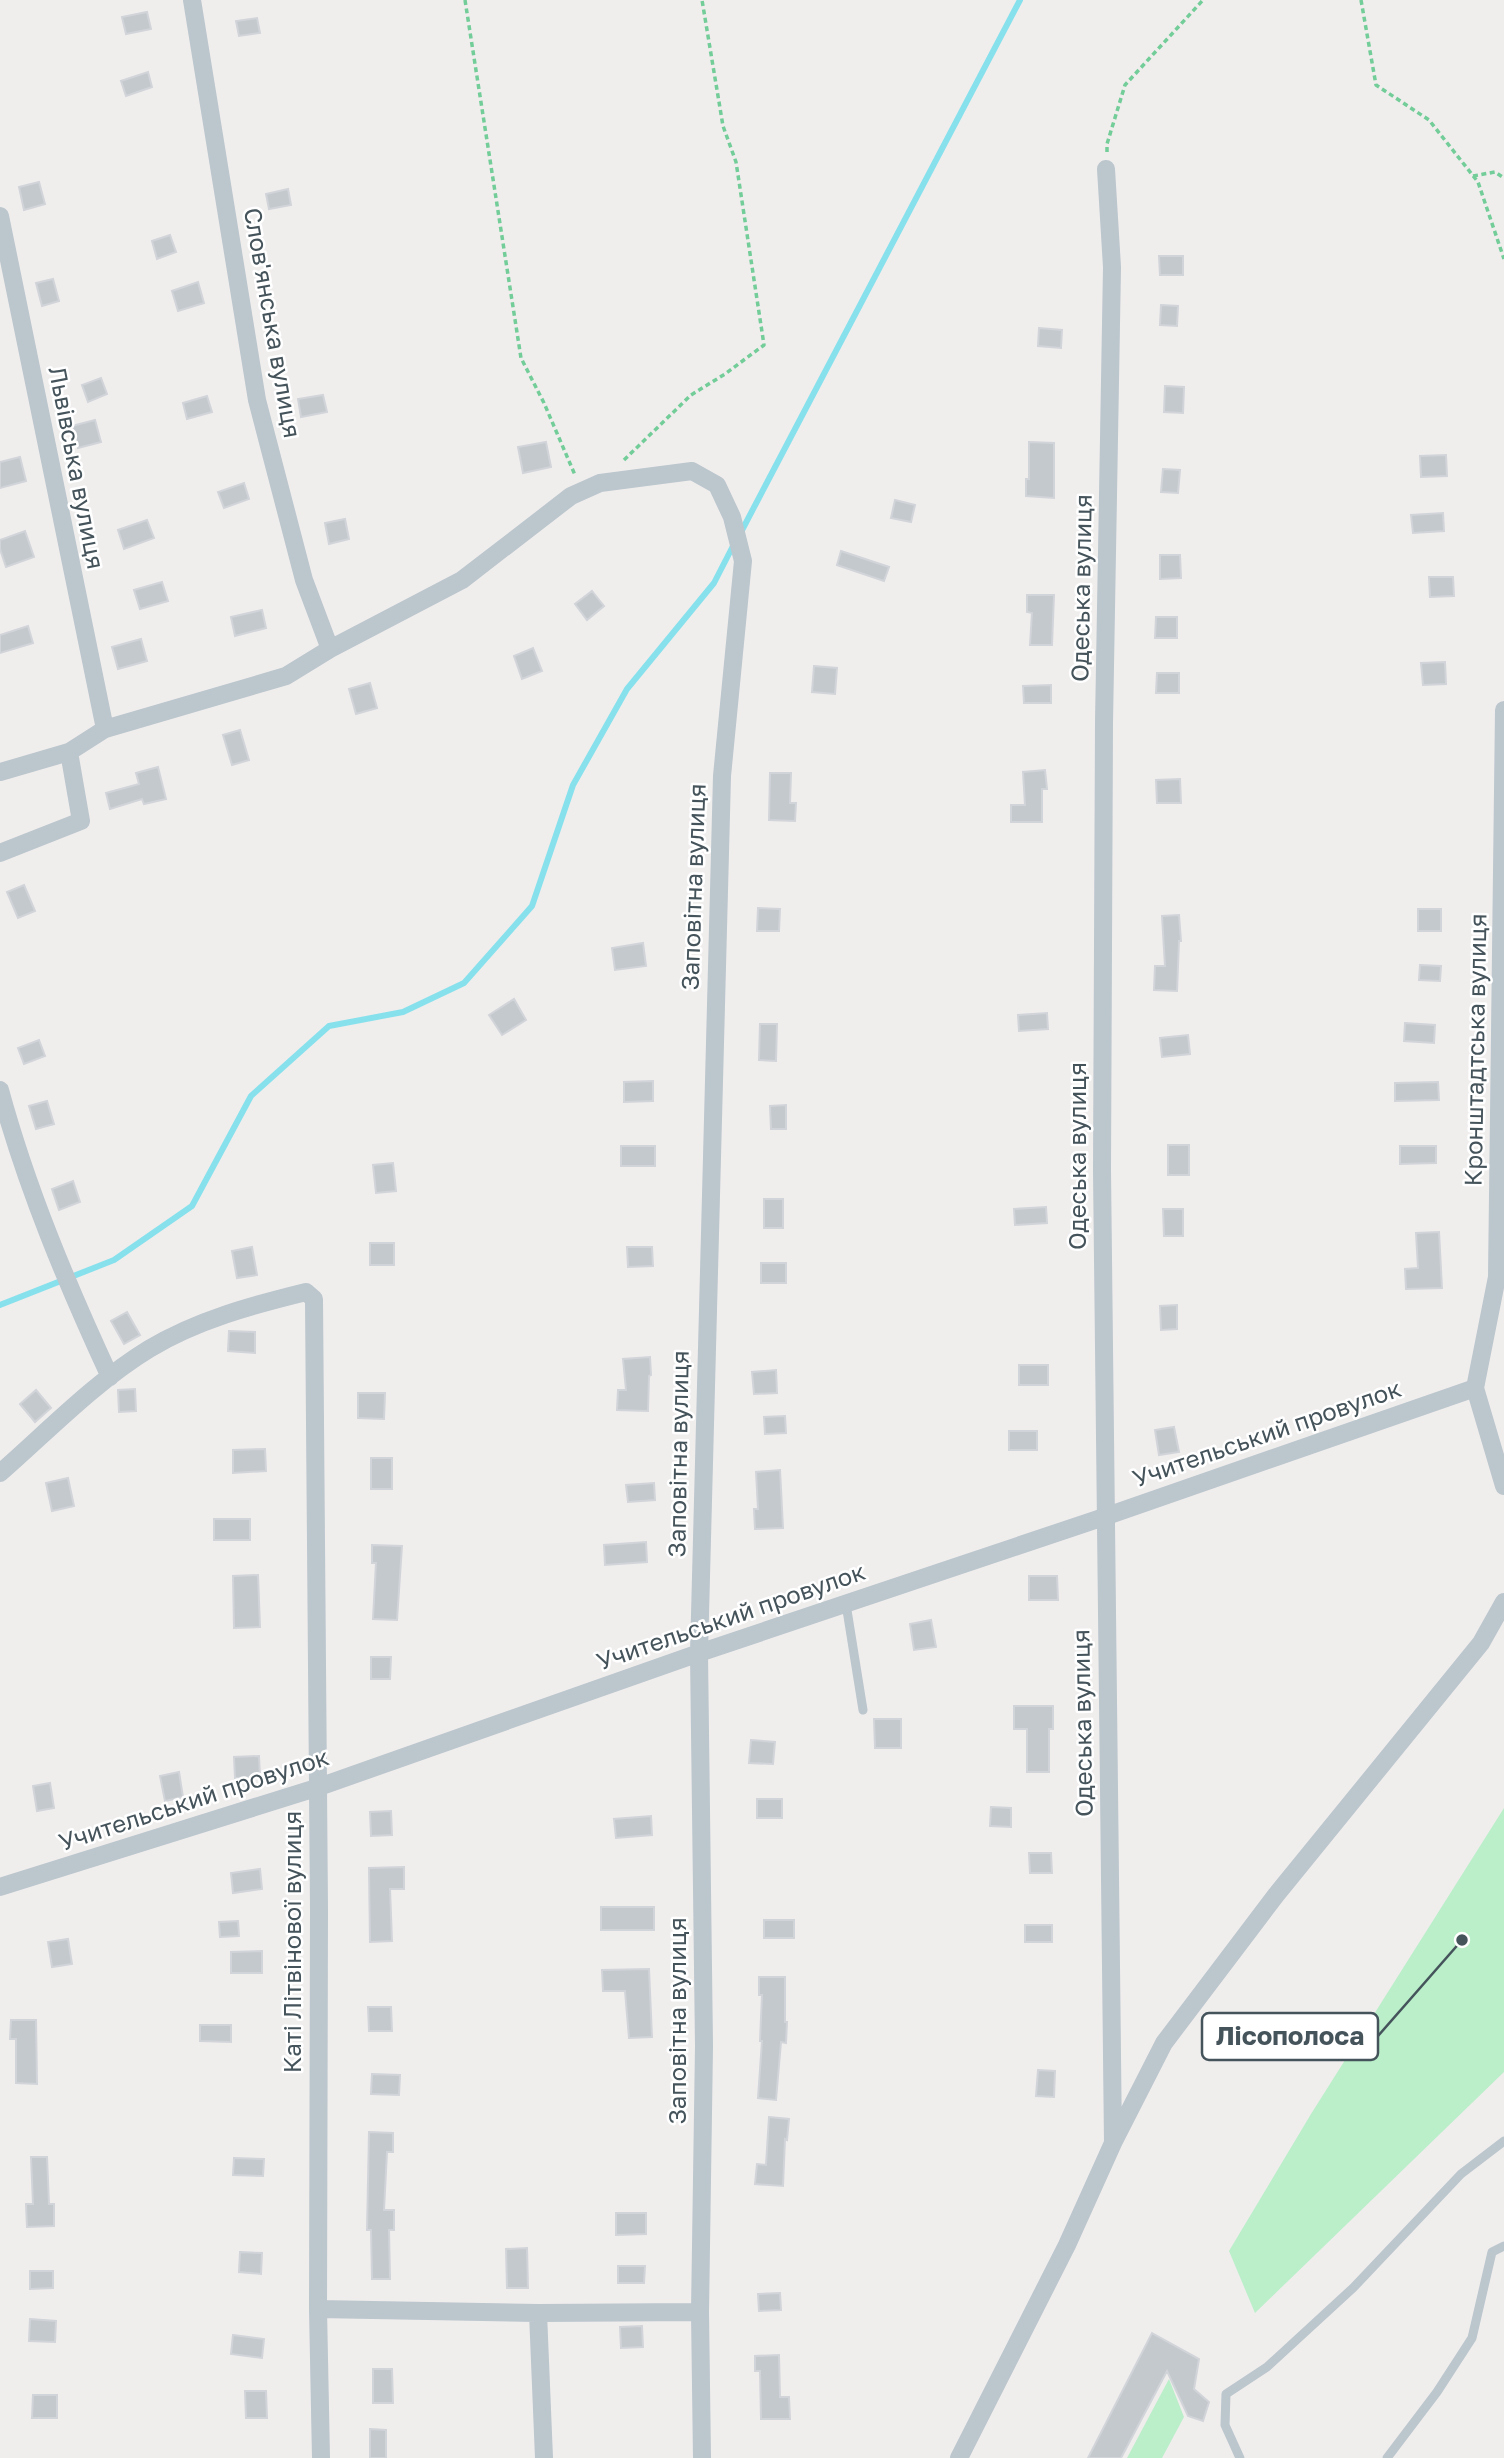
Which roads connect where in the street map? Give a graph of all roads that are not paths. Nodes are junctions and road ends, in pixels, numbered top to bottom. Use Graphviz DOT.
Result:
graph roads {
  1 [pos="192,0"];
  2 [pos="1106,169"];
  3 [pos="0,216"];
  4 [pos="330,649"];
  5 [pos="1504,710"];
  6 [pos="105,729"];
  7 [pos="69,752"];
  8 [pos="0,772"];
  9 [pos="0,853"];
  10 [pos="0,1090"];
  11 [pos="110,1377"];
  12 [pos="1475,1388"];
  13 [pos="0,1473"];
  14 [pos="1504,1486"];
  15 [pos="1104,1517"];
  16 [pos="1504,1602"];
  17 [pos="846,1604"];
  18 [pos="699,1653"];
  19 [pos="863,1710"];
  20 [pos="316,1788"];
  21 [pos="0,1887"];
  22 [pos="1504,2141"];
  23 [pos="1113,2143"];
  24 [pos="1504,2246"];
  25 [pos="318,2309"];
  26 [pos="700,2312"];
  27 [pos="538,2313"];
  28 [pos="321,2458"];
  29 [pos="544,2458"];
  30 [pos="702,2458"];
  31 [pos="959,2458"];
  32 [pos="1240,2458"];
  33 [pos="1387,2458"];
  1 -- 4 [label="street, Слов'янська вулиця"];
  2 -- 15 [label="street, Одеська вулиця"];
  3 -- 6 [label="street, Львівська вулиця"];
  4 -- 6 [label="street"];
  4 -- 18 [label="street, Заповітна вулиця"];
  5 -- 12 [label="street, Кронштадтська вулиця"];
  6 -- 7 [label="street"];
  7 -- 8 [label="street"];
  7 -- 9 [label="street"];
  10 -- 11 [label="street"];
  11 -- 13 [label="street"];
  11 -- 20 [label="street, Каті Літвінової вулиця"];
  12 -- 14 [label="street"];
  12 -- 15 [label="street, Учительський провулок"];
  15 -- 17 [label="street, Учительський провулок"];
  15 -- 23 [label="street, Одеська вулиця"];
  16 -- 23 [label="street"];
  17 -- 18 [label="street, Учительський провулок"];
  17 -- 19 [label="lane"];
  18 -- 20 [label="street, Учительський провулок"];
  18 -- 26 [label="street, Заповітна вулиця"];
  20 -- 21 [label="street, Учительський провулок"];
  20 -- 25 [label="street, Каті Літвінової вулиця"];
  22 -- 32 [label="lane"];
  23 -- 31 [label="street"];
  24 -- 33 [label="lane"];
  25 -- 27 [label="street"];
  25 -- 28 [label="street, Каті Літвінової вулиця"];
  26 -- 27 [label="street"];
  26 -- 30 [label="street, Заповітна вулиця"];
  27 -- 29 [label="street"];
}
